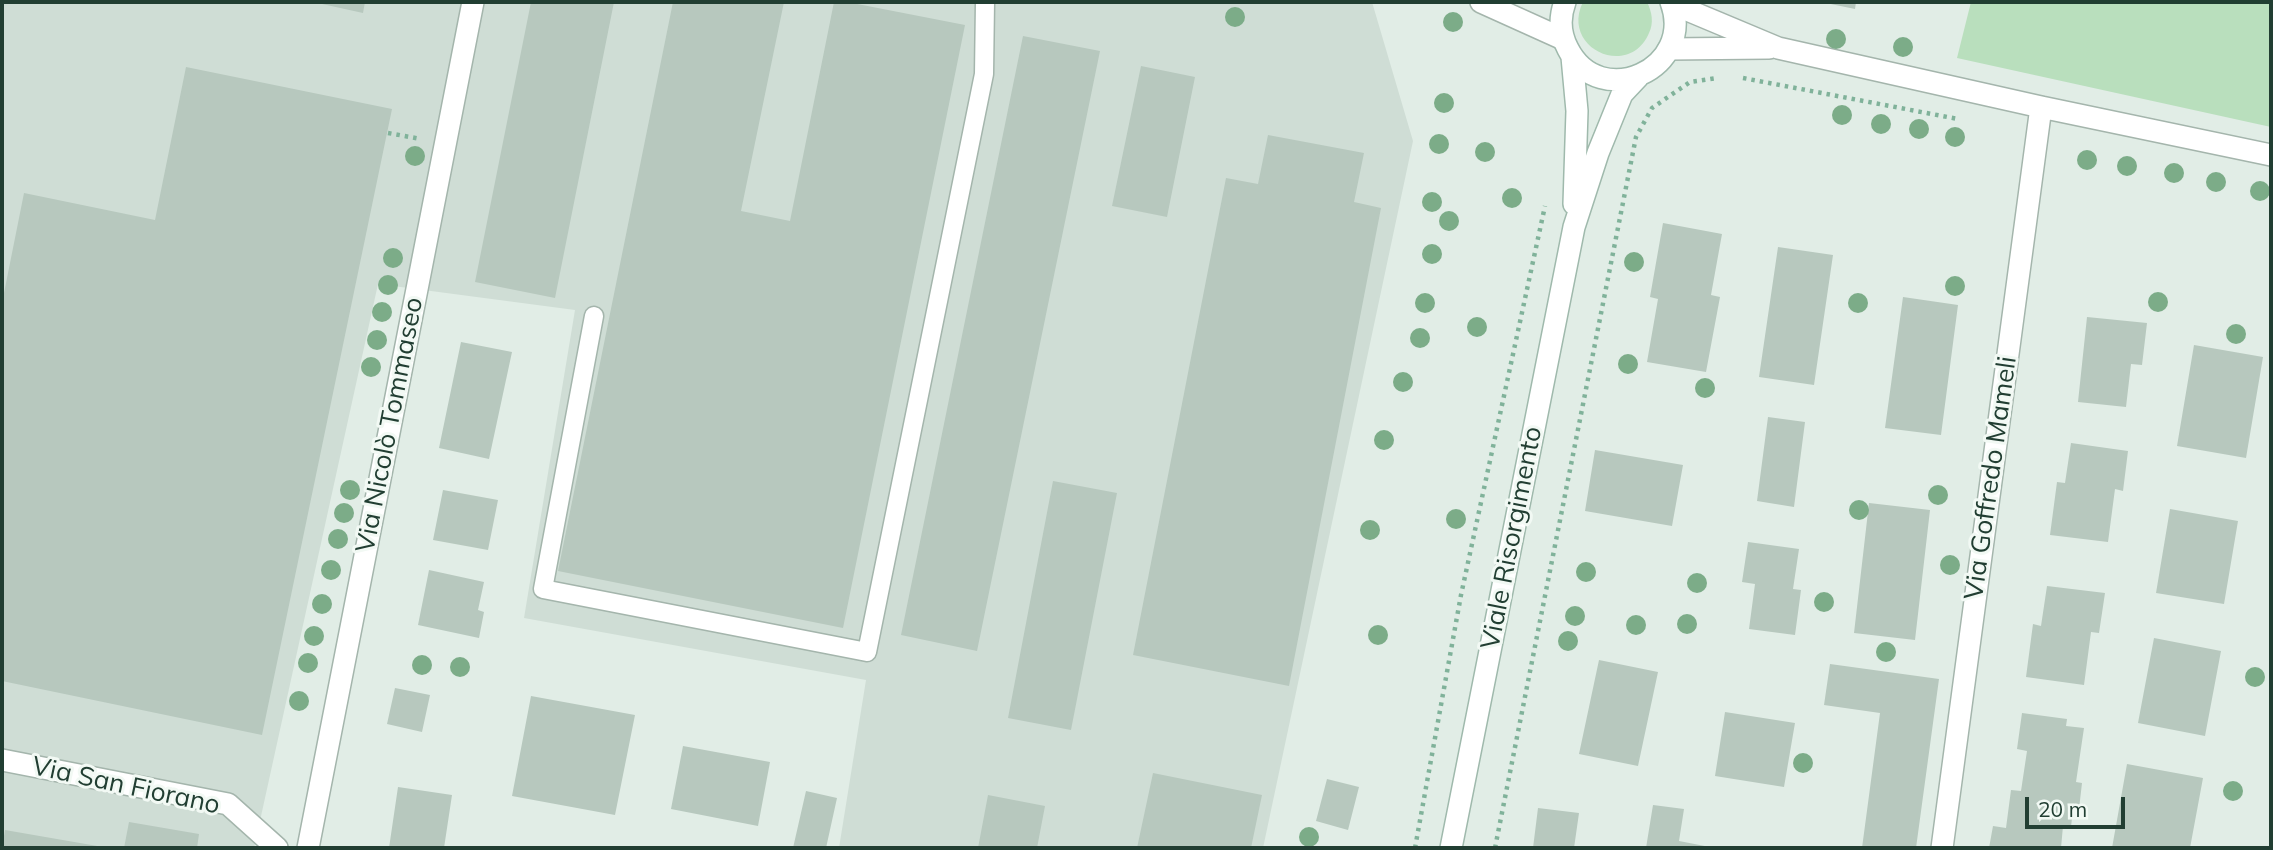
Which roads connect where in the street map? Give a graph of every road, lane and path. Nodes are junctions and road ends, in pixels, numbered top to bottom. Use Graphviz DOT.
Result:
graph roads {
  1 [pos="473,2"];
  2 [pos="985,2"];
  3 [pos="1481,2"];
  4 [pos="1565,2"];
  5 [pos="1672,3"];
  6 [pos="1568,48"];
  7 [pos="1778,48"];
  8 [pos="1669,49"];
  9 [pos="1732,76"];
  10 [pos="1638,77"];
  11 [pos="1722,78"];
  12 [pos="2041,107"];
  13 [pos="1971,122"];
  14 [pos="388,132"];
  15 [pos="422,139"];
  16 [pos="2271,155"];
  17 [pos="1547,195"];
  18 [pos="1574,227"];
  19 [pos="594,316"];
  20 [pos="2,760"];
  21 [pos="277,848"];
  22 [pos="308,848"];
  23 [pos="1415,848"];
  24 [pos="1451,848"];
  25 [pos="1495,848"];
  26 [pos="1942,848"];
  1 -- 22 [label="street, Via Nicolò Tommaseo"];
  2 -- 19 [label="lane"];
  3 -- 6 [label="street"];
  4 -- 6 [label="street, Viale Risorgimento"];
  5 -- 7 [label="street"];
  5 -- 8 [label="street"];
  6 -- 10 [label="street"];
  6 -- 18 [label="street, Viale Risorgimento"];
  7 -- 8 [label="street"];
  7 -- 12 [label="street"];
  8 -- 10 [label="street, Viale Risorgimento"];
  9 -- 13 [label="path"];
  10 -- 18 [label="street, Viale Risorgimento"];
  11 -- 25 [label="path"];
  12 -- 16 [label="street"];
  12 -- 26 [label="street, Via Goffredo Mameli"];
  14 -- 15 [label="path"];
  17 -- 23 [label="path"];
  18 -- 24 [label="street, Viale Risorgimento"];
  20 -- 21 [label="street, Via San Fiorano"];
}
